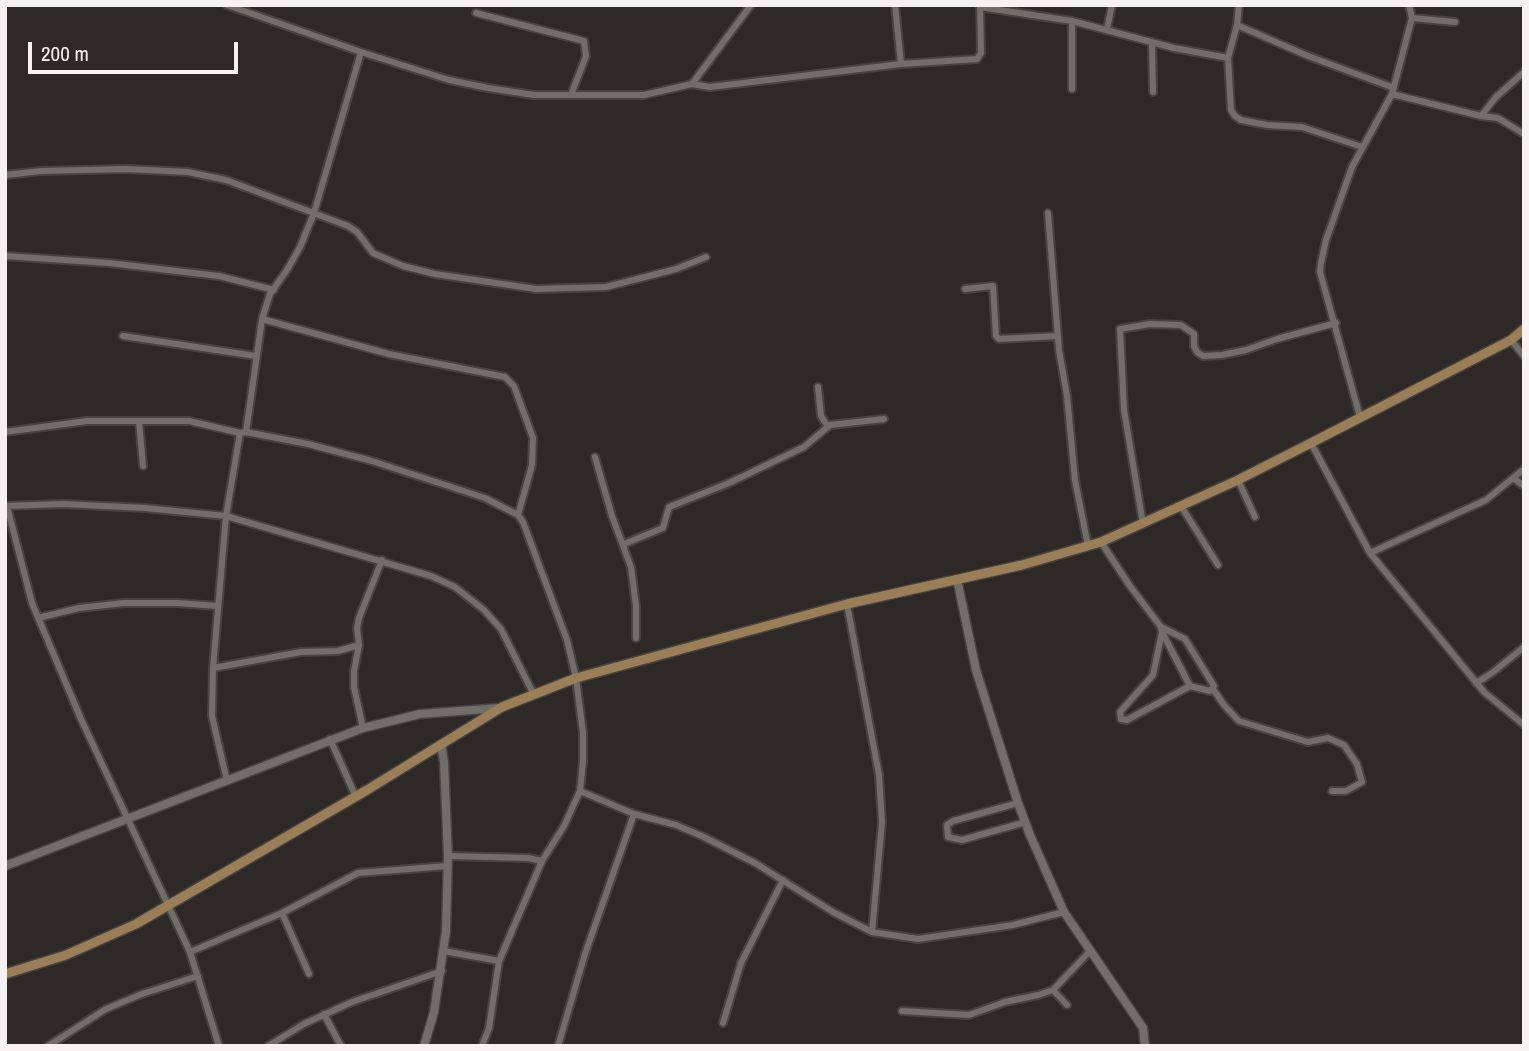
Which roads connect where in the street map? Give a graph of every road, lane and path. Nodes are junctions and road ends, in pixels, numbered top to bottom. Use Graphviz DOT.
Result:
graph roads {
  1 [pos="227,5"];
  2 [pos="751,5"];
  3 [pos="895,5"];
  4 [pos="1112,5"];
  5 [pos="1239,5"];
  6 [pos="1401,5"];
  7 [pos="979,6"];
  8 [pos="1409,6"];
  9 [pos="476,13"];
  10 [pos="1412,18"];
  11 [pos="1072,20"];
  12 [pos="1454,22"];
  13 [pos="1237,25"];
  14 [pos="1107,29"];
  15 [pos="1152,42"];
  16 [pos="361,52"];
  17 [pos="1228,58"];
  18 [pos="901,64"];
  19 [pos="1524,72"];
  20 [pos="692,84"];
  21 [pos="1072,89"];
  22 [pos="1393,91"];
  23 [pos="1153,92"];
  24 [pos="571,94"];
  25 [pos="1481,116"];
  26 [pos="1524,134"];
  27 [pos="1362,147"];
  28 [pos="5,175"];
  29 [pos="314,213"];
  30 [pos="1048,213"];
  31 [pos="5,256"];
  32 [pos="706,257"];
  33 [pos="965,289"];
  34 [pos="274,290"];
  35 [pos="262,319"];
  36 [pos="1336,323"];
  37 [pos="1524,329"];
  38 [pos="123,336"];
  39 [pos="1058,336"];
  40 [pos="1511,340"];
  41 [pos="256,356"];
  42 [pos="1524,356"];
  43 [pos="818,387"];
  44 [pos="1360,417"];
  45 [pos="884,419"];
  46 [pos="139,421"];
  47 [pos="828,426"];
  48 [pos="5,432"];
  49 [pos="243,433"];
  50 [pos="1311,443"];
  51 [pos="595,457"];
  52 [pos="143,466"];
  53 [pos="1524,469"];
  54 [pos="1513,478"];
  55 [pos="1238,480"];
  56 [pos="1524,486"];
  57 [pos="6,506"];
  58 [pos="1181,506"];
  59 [pos="518,515"];
  60 [pos="226,516"];
  61 [pos="1255,517"];
  62 [pos="1143,524"];
  63 [pos="1101,542"];
  64 [pos="624,544"];
  65 [pos="1088,546"];
  66 [pos="1370,553"];
  67 [pos="382,560"];
  68 [pos="1219,565"];
  69 [pos="957,579"];
  70 [pos="847,604"];
  71 [pos="217,606"];
  72 [pos="38,618"];
  73 [pos="1162,630"];
  74 [pos="636,638"];
  75 [pos="359,645"];
  76 [pos="1524,647"];
  77 [pos="213,668"];
  78 [pos="576,678"];
  79 [pos="1476,683"];
  80 [pos="1190,686"];
  81 [pos="1213,689"];
  82 [pos="534,695"];
  83 [pos="502,708"];
  84 [pos="1524,725"];
  85 [pos="363,728"];
  86 [pos="330,739"];
  87 [pos="441,744"];
  88 [pos="227,781"];
  89 [pos="580,791"];
  90 [pos="1332,791"];
  91 [pos="356,797"];
  92 [pos="1018,803"];
  93 [pos="634,814"];
  94 [pos="127,821"];
  95 [pos="1026,822"];
  96 [pos="448,856"];
  97 [pos="542,861"];
  98 [pos="5,866"];
  99 [pos="447,866"];
  100 [pos="783,880"];
  101 [pos="169,905"];
  102 [pos="1064,912"];
  103 [pos="282,913"];
  104 [pos="872,932"];
  105 [pos="444,951"];
  106 [pos="190,952"];
  107 [pos="1089,952"];
  108 [pos="499,961"];
  109 [pos="442,971"];
  110 [pos="309,974"];
  111 [pos="5,975"];
  112 [pos="198,976"];
  113 [pos="1053,990"];
  114 [pos="1067,1005"];
  115 [pos="902,1011"];
  116 [pos="324,1014"];
  117 [pos="723,1023"];
  118 [pos="271,1045"];
  119 [pos="48,1046"];
  120 [pos="219,1046"];
  121 [pos="341,1046"];
  122 [pos="424,1046"];
  123 [pos="482,1046"];
  124 [pos="558,1046"];
  125 [pos="1146,1046"];
  1 -- 16 [label="street"];
  2 -- 20 [label="street"];
  3 -- 18 [label="street"];
  4 -- 14 [label="street"];
  5 -- 13 [label="street"];
  6 -- 8 [label="street"];
  7 -- 11 [label="street"];
  7 -- 18 [label="street"];
  8 -- 10 [label="street"];
  9 -- 24 [label="street"];
  10 -- 12 [label="street"];
  10 -- 22 [label="street"];
  11 -- 14 [label="street"];
  11 -- 21 [label="street"];
  13 -- 17 [label="street"];
  13 -- 22 [label="street"];
  14 -- 15 [label="street"];
  15 -- 17 [label="street"];
  15 -- 23 [label="street"];
  16 -- 24 [label="street"];
  16 -- 29 [label="street"];
  17 -- 27 [label="street"];
  18 -- 20 [label="street"];
  19 -- 25 [label="street"];
  20 -- 24 [label="street"];
  22 -- 25 [label="street"];
  22 -- 27 [label="street"];
  25 -- 26 [label="street"];
  27 -- 36 [label="street"];
  28 -- 29 [label="street"];
  29 -- 32 [label="street"];
  29 -- 34 [label="street"];
  30 -- 39 [label="street"];
  31 -- 34 [label="street"];
  33 -- 39 [label="street"];
  34 -- 35 [label="street"];
  35 -- 41 [label="street"];
  35 -- 59 [label="street"];
  36 -- 44 [label="street"];
  36 -- 62 [label="street"];
  37 -- 40 [label="main road"];
  38 -- 41 [label="street"];
  39 -- 65 [label="street"];
  40 -- 42 [label="street"];
  40 -- 44 [label="main road"];
  41 -- 49 [label="street"];
  43 -- 47 [label="street"];
  44 -- 50 [label="main road"];
  45 -- 47 [label="street"];
  46 -- 48 [label="street"];
  46 -- 49 [label="street"];
  46 -- 52 [label="street"];
  47 -- 64 [label="street"];
  49 -- 59 [label="street"];
  49 -- 60 [label="street"];
  50 -- 55 [label="main road"];
  50 -- 66 [label="street"];
  51 -- 64 [label="street"];
  53 -- 54 [label="street"];
  54 -- 56 [label="street"];
  54 -- 66 [label="street"];
  55 -- 58 [label="main road"];
  55 -- 61 [label="street"];
  57 -- 60 [label="street"];
  57 -- 72 [label="street"];
  58 -- 62 [label="main road"];
  58 -- 68 [label="street"];
  59 -- 78 [label="street"];
  60 -- 67 [label="street"];
  60 -- 71 [label="street"];
  62 -- 63 [label="main road"];
  63 -- 65 [label="main road"];
  63 -- 73 [label="street"];
  64 -- 74 [label="street"];
  65 -- 69 [label="main road"];
  66 -- 79 [label="street"];
  67 -- 75 [label="street"];
  67 -- 82 [label="street"];
  69 -- 70 [label="main road"];
  69 -- 92 [label="street"];
  70 -- 78 [label="main road"];
  70 -- 104 [label="street"];
  71 -- 72 [label="street"];
  71 -- 77 [label="street"];
  72 -- 94 [label="street"];
  73 -- 80 [label="street"];
  73 -- 80 [label="street"];
  73 -- 81 [label="street"];
  75 -- 77 [label="street"];
  75 -- 85 [label="street"];
  76 -- 79 [label="street"];
  77 -- 88 [label="street"];
  78 -- 82 [label="main road"];
  78 -- 89 [label="street"];
  79 -- 84 [label="street"];
  80 -- 81 [label="street"];
  81 -- 90 [label="street"];
  82 -- 83 [label="main road"];
  83 -- 85 [label="street"];
  83 -- 87 [label="main road"];
  85 -- 86 [label="street"];
  86 -- 88 [label="street"];
  86 -- 91 [label="street"];
  87 -- 91 [label="main road"];
  87 -- 96 [label="street"];
  88 -- 94 [label="street"];
  89 -- 93 [label="street"];
  89 -- 97 [label="street"];
  91 -- 101 [label="main road"];
  92 -- 95 [label="street"];
  92 -- 95 [label="street"];
  93 -- 100 [label="street"];
  93 -- 124 [label="street"];
  94 -- 98 [label="street"];
  94 -- 101 [label="street"];
  95 -- 102 [label="street"];
  96 -- 97 [label="street"];
  96 -- 99 [label="street"];
  97 -- 108 [label="street"];
  99 -- 103 [label="street"];
  99 -- 105 [label="street"];
  100 -- 104 [label="street"];
  100 -- 117 [label="street"];
  101 -- 106 [label="street"];
  101 -- 111 [label="main road"];
  102 -- 104 [label="street"];
  102 -- 107 [label="street"];
  103 -- 106 [label="street"];
  103 -- 110 [label="street"];
  105 -- 108 [label="street"];
  105 -- 109 [label="street"];
  106 -- 112 [label="street"];
  107 -- 113 [label="street"];
  107 -- 125 [label="street"];
  108 -- 123 [label="street"];
  109 -- 116 [label="street"];
  109 -- 122 [label="street"];
  112 -- 119 [label="street"];
  112 -- 120 [label="street"];
  113 -- 114 [label="street"];
  113 -- 115 [label="street"];
  116 -- 118 [label="street"];
  116 -- 121 [label="street"];
}
